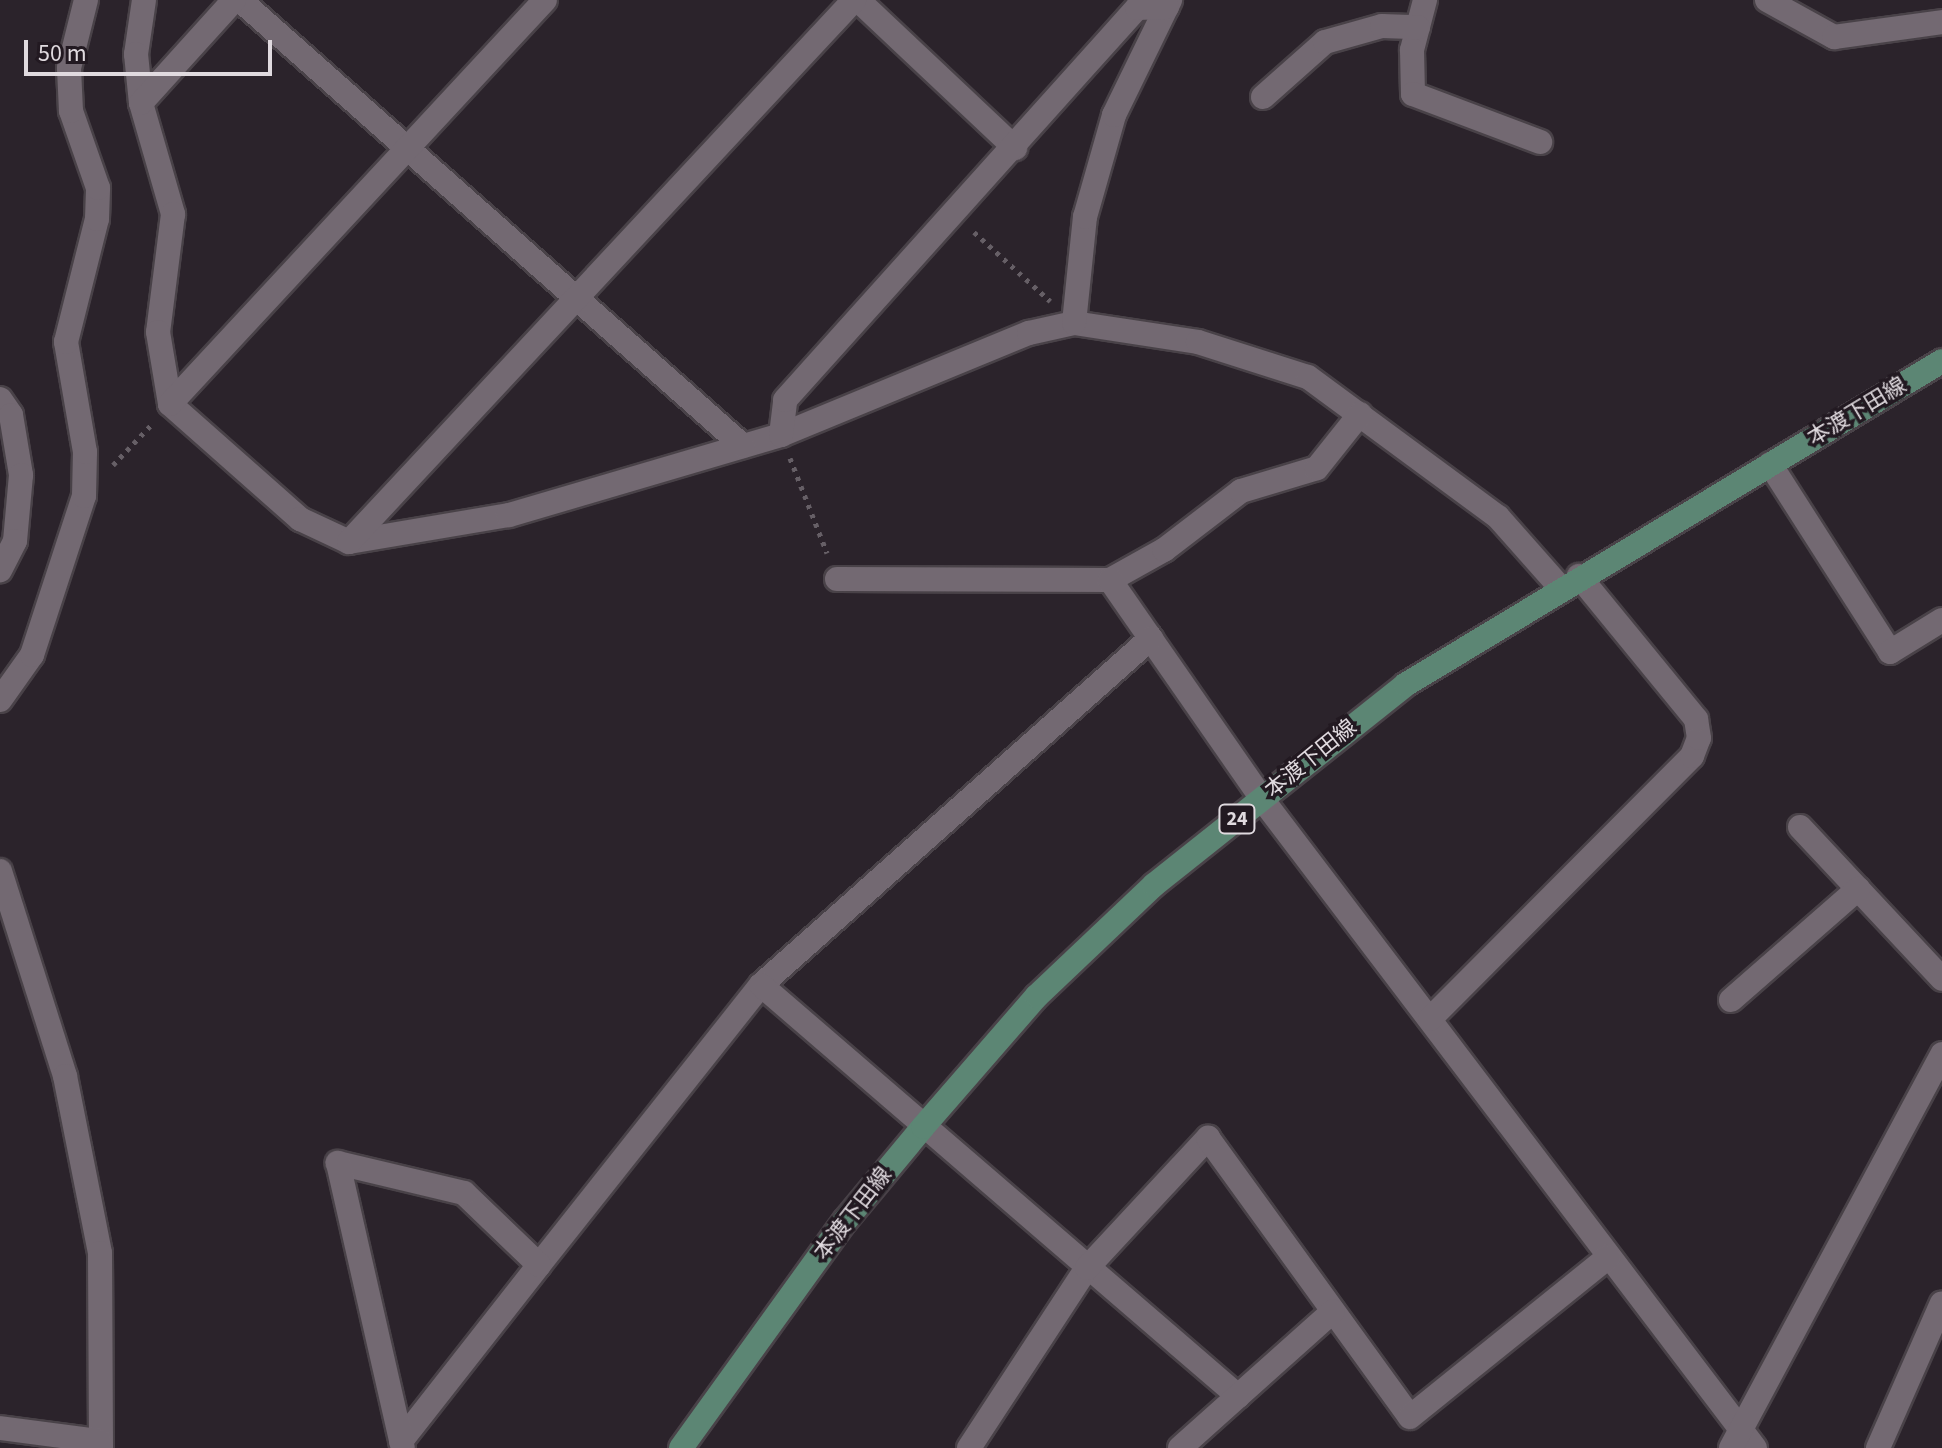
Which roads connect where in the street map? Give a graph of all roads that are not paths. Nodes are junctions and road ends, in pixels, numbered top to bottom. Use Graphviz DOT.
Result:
graph roads {
  1 [pos="86,0"];
  2 [pos="144,0"];
  3 [pos="234,0"];
  4 [pos="240,0"];
  5 [pos="545,0"];
  6 [pos="856,0"];
  7 [pos="1425,0"];
  8 [pos="1767,0"];
  9 [pos="1168,4"];
  10 [pos="1942,22"];
  11 [pos="1418,27"];
  12 [pos="1263,97"];
  13 [pos="141,103"];
  14 [pos="1540,142"];
  15 [pos="408,148"];
  16 [pos="1015,148"];
  17 [pos="576,298"];
  18 [pos="1074,323"];
  19 [pos="1942,361"];
  20 [pos="0,399"];
  21 [pos="170,404"];
  22 [pos="1360,414"];
  23 [pos="781,435"];
  24 [pos="743,446"];
  25 [pos="1770,464"];
  26 [pos="349,542"];
  27 [pos="0,570"];
  28 [pos="837,579"];
  29 [pos="1110,580"];
  30 [pos="1570,582"];
  31 [pos="1942,620"];
  32 [pos="1151,638"];
  33 [pos="0,700"];
  34 [pos="1262,799"];
  35 [pos="1800,827"];
  36 [pos="0,871"];
  37 [pos="1858,889"];
  38 [pos="1942,979"];
  39 [pos="761,985"];
  40 [pos="1731,1000"];
  41 [pos="1430,1019"];
  42 [pos="1942,1054"];
  43 [pos="923,1127"];
  44 [pos="1608,1257"];
  45 [pos="539,1265"];
  46 [pos="1087,1268"];
  47 [pos="1942,1303"];
  48 [pos="1333,1311"];
  49 [pos="1238,1396"];
  50 [pos="0,1428"];
  51 [pos="1742,1442"];
  52 [pos="100,1445"];
  53 [pos="402,1445"];
  54 [pos="681,1448"];
  55 [pos="969,1448"];
  56 [pos="1180,1448"];
  57 [pos="1878,1448"];
  1 -- 33 [label="street"];
  2 -- 13 [label="street"];
  3 -- 13 [label="street"];
  4 -- 15 [label="street"];
  5 -- 15 [label="street"];
  6 -- 16 [label="street"];
  6 -- 17 [label="street"];
  7 -- 11 [label="street"];
  8 -- 10 [label="street"];
  9 -- 16 [label="street"];
  9 -- 18 [label="street"];
  11 -- 12 [label="street"];
  11 -- 14 [label="street"];
  13 -- 21 [label="street"];
  15 -- 17 [label="street"];
  15 -- 21 [label="street"];
  16 -- 23 [label="street"];
  17 -- 24 [label="street"];
  17 -- 26 [label="street"];
  18 -- 22 [label="street"];
  18 -- 23 [label="street"];
  19 -- 25 [label="main road, 本渡下田線 / 24"];
  20 -- 27 [label="street"];
  21 -- 26 [label="street"];
  22 -- 29 [label="street"];
  22 -- 30 [label="street"];
  23 -- 24 [label="street"];
  24 -- 26 [label="street"];
  25 -- 30 [label="main road, 本渡下田線 / 24"];
  25 -- 31 [label="street"];
  28 -- 29 [label="street"];
  29 -- 32 [label="street"];
  30 -- 34 [label="main road, 本渡下田線 / 24"];
  30 -- 41 [label="street"];
  32 -- 34 [label="street"];
  32 -- 39 [label="street"];
  34 -- 41 [label="street"];
  34 -- 43 [label="main road, 本渡下田線 / 24"];
  35 -- 37 [label="street"];
  36 -- 52 [label="street"];
  37 -- 38 [label="street"];
  37 -- 40 [label="street"];
  39 -- 43 [label="street"];
  39 -- 45 [label="street"];
  41 -- 44 [label="street"];
  42 -- 51 [label="street"];
  43 -- 46 [label="street"];
  43 -- 54 [label="main road, 本渡下田線 / 24"];
  44 -- 48 [label="street"];
  44 -- 51 [label="street"];
  45 -- 53 [label="street"];
  45 -- 53 [label="street"];
  46 -- 48 [label="street"];
  46 -- 49 [label="street"];
  46 -- 55 [label="street"];
  47 -- 57 [label="street"];
  48 -- 49 [label="street"];
  49 -- 56 [label="street"];
  50 -- 52 [label="street"];
}
